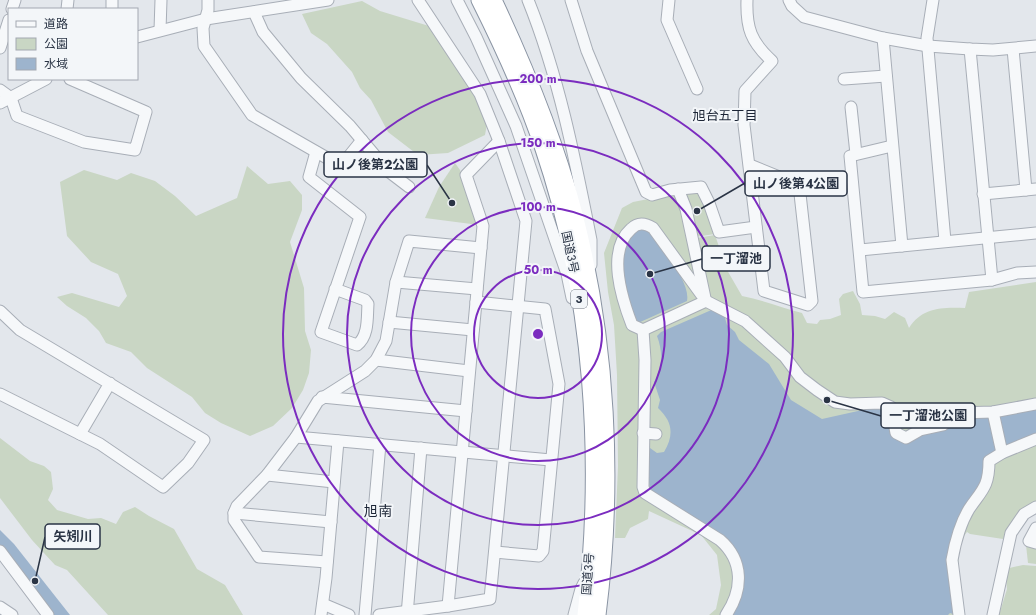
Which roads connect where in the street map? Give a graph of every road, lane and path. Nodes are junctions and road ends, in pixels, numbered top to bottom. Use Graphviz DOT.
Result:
graph roads {
  1 [pos="161,0"];
  2 [pos="208,0"];
  3 [pos="328,0"];
  4 [pos="418,0"];
  5 [pos="457,0"];
  6 [pos="479,0"];
  7 [pos="494,0"];
  8 [pos="528,0"];
  9 [pos="571,0"];
  10 [pos="668,0"];
  11 [pos="747,0"];
  12 [pos="790,0"];
  13 [pos="933,0"];
  14 [pos="254,12"];
  15 [pos="206,19"];
  16 [pos="8,23"];
  17 [pos="160,30"];
  18 [pos="138,38"];
  19 [pos="883,38"];
  20 [pos="928,46"];
  21 [pos="1036,46"];
  22 [pos="0,48"];
  23 [pos="970,49"];
  24 [pos="1013,49"];
  25 [pos="886,76"];
  26 [pos="844,79"];
  27 [pos="44,80"];
  28 [pos="72,80"];
  29 [pos="697,89"];
  30 [pos="0,90"];
  31 [pos="11,98"];
  32 [pos="0,104"];
  33 [pos="851,107"];
  34 [pos="362,140"];
  35 [pos="499,141"];
  36 [pos="892,146"];
  37 [pos="316,152"];
  38 [pos="856,154"];
  39 [pos="750,165"];
  40 [pos="409,187"];
  41 [pos="678,189"];
  42 [pos="1031,189"];
  43 [pos="983,194"];
  44 [pos="756,227"];
  45 [pos="1036,233"];
  46 [pos="987,238"];
  47 [pos="945,241"];
  48 [pos="902,246"];
  49 [pos="482,248"];
  50 [pos="860,250"];
  51 [pos="1036,272"];
  52 [pos="992,280"];
  53 [pos="396,282"];
  54 [pos="336,289"];
  55 [pos="477,289"];
  56 [pos="592,297"];
  57 [pos="706,301"];
  58 [pos="476,302"];
  59 [pos="518,307"];
  60 [pos="0,311"];
  61 [pos="389,322"];
  62 [pos="473,330"];
  63 [pos="643,330"];
  64 [pos="376,360"];
  65 [pos="588,367"];
  66 [pos="469,371"];
  67 [pos="110,383"];
  68 [pos="0,394"];
  69 [pos="322,397"];
  70 [pos="1036,404"];
  71 [pos="466,411"];
  72 [pos="993,412"];
  73 [pos="643,433"];
  74 [pos="80,434"];
  75 [pos="656,434"];
  76 [pos="296,437"];
  77 [pos="1036,439"];
  78 [pos="338,441"];
  79 [pos="380,444"];
  80 [pos="421,448"];
  81 [pos="462,452"];
  82 [pos="1002,453"];
  83 [pos="504,455"];
  84 [pos="551,460"];
  85 [pos="267,475"];
  86 [pos="334,482"];
  87 [pos="1036,507"];
  88 [pos="234,513"];
  89 [pos="331,522"];
  90 [pos="1036,528"];
  91 [pos="1036,543"];
  92 [pos="0,551"];
  93 [pos="495,552"];
  94 [pos="327,562"];
  95 [pos="589,576"];
  96 [pos="323,604"];
  97 [pos="448,606"];
  98 [pos="0,607"];
  99 [pos="406,613"];
  100 [pos="12,615"];
  101 [pos="48,615"];
  102 [pos="321,615"];
  103 [pos="349,615"];
  104 [pos="364,615"];
  105 [pos="379,615"];
  106 [pos="574,615"];
  107 [pos="585,615"];
  108 [pos="598,615"];
  109 [pos="726,615"];
  110 [pos="959,615"];
  111 [pos="992,615"];
  1 -- 17 [label="street"];
  2 -- 15 [label="street"];
  3 -- 14 [label="street"];
  4 -- 35 [label="street"];
  5 -- 65 [label="street"];
  6 -- 65 [label="highway, 国道3号 / 3"];
  7 -- 56 [label="highway, 国道3号 / 3"];
  8 -- 56 [label="street"];
  9 -- 41 [label="street"];
  10 -- 29 [label="street"];
  11 -- 39 [label="street"];
  12 -- 19 [label="street"];
  13 -- 20 [label="street"];
  14 -- 15 [label="street"];
  14 -- 34 [label="street"];
  15 -- 17 [label="street"];
  15 -- 37 [label="street"];
  16 -- 22 [label="street"];
  17 -- 18 [label="street"];
  19 -- 20 [label="street"];
  19 -- 25 [label="street"];
  20 -- 23 [label="street"];
  20 -- 47 [label="street"];
  21 -- 24 [label="street"];
  23 -- 24 [label="street"];
  23 -- 43 [label="street"];
  24 -- 42 [label="street"];
  25 -- 26 [label="street"];
  25 -- 36 [label="street"];
  27 -- 31 [label="street"];
  28 -- 31 [label="street"];
  30 -- 31 [label="street"];
  31 -- 32 [label="street"];
  33 -- 38 [label="street"];
  34 -- 37 [label="street"];
  34 -- 40 [label="street"];
  35 -- 49 [label="street"];
  35 -- 59 [label="street"];
  36 -- 38 [label="street"];
  36 -- 48 [label="street"];
  37 -- 54 [label="street"];
  38 -- 50 [label="street"];
  39 -- 44 [label="street"];
  39 -- 44 [label="street"];
  41 -- 44 [label="street"];
  41 -- 57 [label="street"];
  42 -- 43 [label="street"];
  43 -- 46 [label="street"];
  45 -- 46 [label="street"];
  46 -- 47 [label="street"];
  46 -- 52 [label="street"];
  47 -- 48 [label="street"];
  48 -- 50 [label="street"];
  49 -- 53 [label="street"];
  49 -- 55 [label="street"];
  50 -- 52 [label="street"];
  51 -- 52 [label="street"];
  53 -- 55 [label="street"];
  53 -- 61 [label="street"];
  54 -- 54 [label="street"];
  55 -- 58 [label="street"];
  56 -- 108 [label="highway, 国道3号 / 3"];
  57 -- 63 [label="street"];
  57 -- 63 [label="street"];
  57 -- 72 [label="street"];
  58 -- 59 [label="street"];
  58 -- 62 [label="street"];
  59 -- 83 [label="street"];
  59 -- 84 [label="street"];
  60 -- 67 [label="street"];
  61 -- 62 [label="street"];
  61 -- 64 [label="street"];
  62 -- 66 [label="street"];
  63 -- 73 [label="street"];
  64 -- 66 [label="street"];
  64 -- 69 [label="street"];
  65 -- 95 [label="highway, 国道3号 / 3"];
  66 -- 71 [label="street"];
  67 -- 74 [label="street"];
  67 -- 74 [label="street"];
  68 -- 74 [label="street"];
  69 -- 71 [label="street"];
  69 -- 76 [label="street"];
  70 -- 72 [label="street"];
  71 -- 81 [label="street"];
  72 -- 82 [label="street"];
  73 -- 75 [label="street"];
  73 -- 109 [label="street"];
  76 -- 78 [label="street"];
  76 -- 85 [label="street"];
  77 -- 82 [label="street"];
  78 -- 79 [label="street"];
  78 -- 86 [label="street"];
  79 -- 80 [label="street"];
  79 -- 104 [label="street"];
  80 -- 81 [label="street"];
  80 -- 99 [label="street"];
  81 -- 83 [label="street"];
  81 -- 97 [label="street"];
  82 -- 110 [label="street"];
  83 -- 84 [label="street"];
  83 -- 93 [label="street"];
  84 -- 93 [label="street"];
  85 -- 86 [label="street"];
  85 -- 88 [label="street"];
  86 -- 89 [label="street"];
  87 -- 111 [label="street"];
  88 -- 89 [label="street"];
  88 -- 94 [label="street"];
  89 -- 94 [label="street"];
  90 -- 91 [label="street"];
  92 -- 101 [label="street"];
  93 -- 97 [label="street"];
  94 -- 96 [label="street"];
  95 -- 106 [label="street"];
  95 -- 107 [label="highway, 国道3号 / 3"];
  96 -- 102 [label="street"];
  96 -- 103 [label="street"];
  97 -- 99 [label="street"];
  98 -- 100 [label="street"];
  99 -- 105 [label="street"];
}
